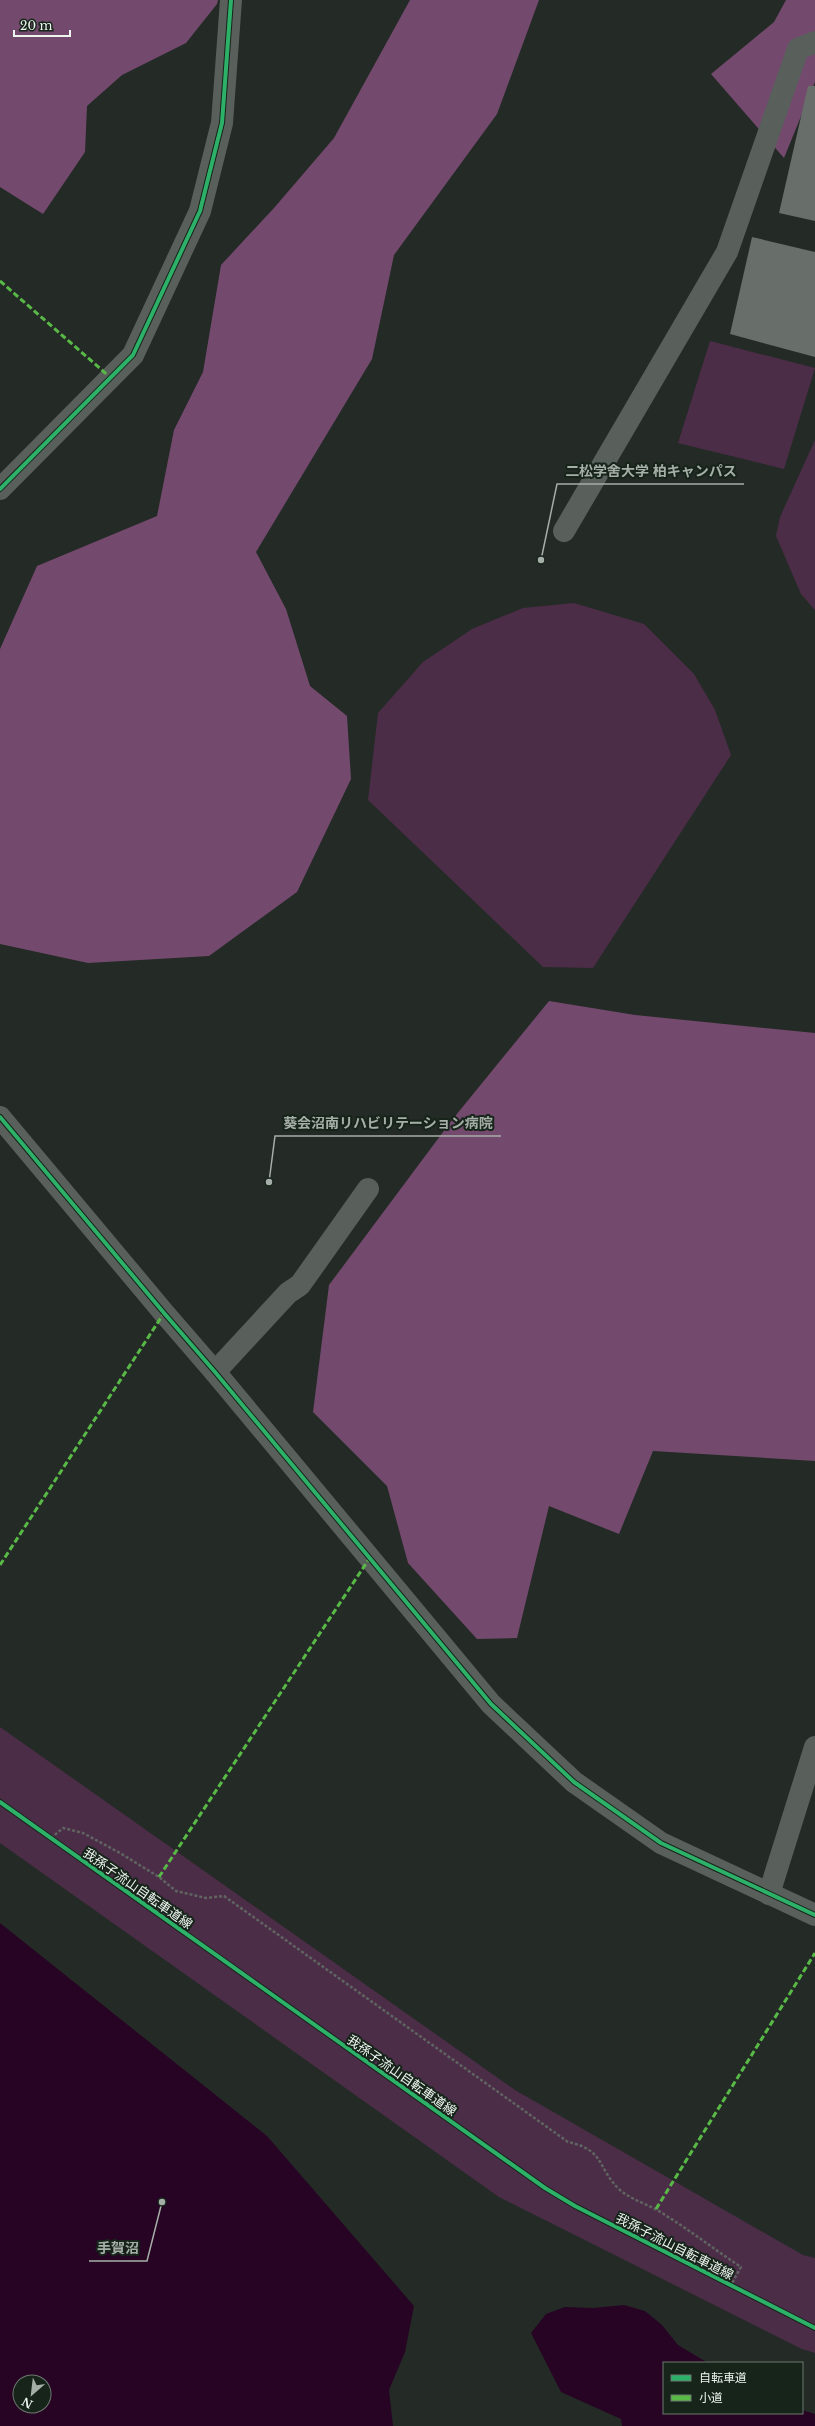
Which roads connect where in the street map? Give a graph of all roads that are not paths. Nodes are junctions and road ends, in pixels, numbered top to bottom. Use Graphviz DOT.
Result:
graph roads {
  1 [pos="231,0"];
  2 [pos="815,42"];
  3 [pos="0,490"];
  4 [pos="564,531"];
  5 [pos="0,1117"];
  6 [pos="368,1189"];
  7 [pos="215,1372"];
  8 [pos="815,1747"];
  9 [pos="768,1894"];
  10 [pos="815,1915"];
  1 -- 3 [label="street"];
  2 -- 4 [label="street"];
  5 -- 7 [label="street"];
  6 -- 7 [label="street"];
  7 -- 9 [label="street"];
  8 -- 9 [label="street"];
  9 -- 10 [label="street"];
}
